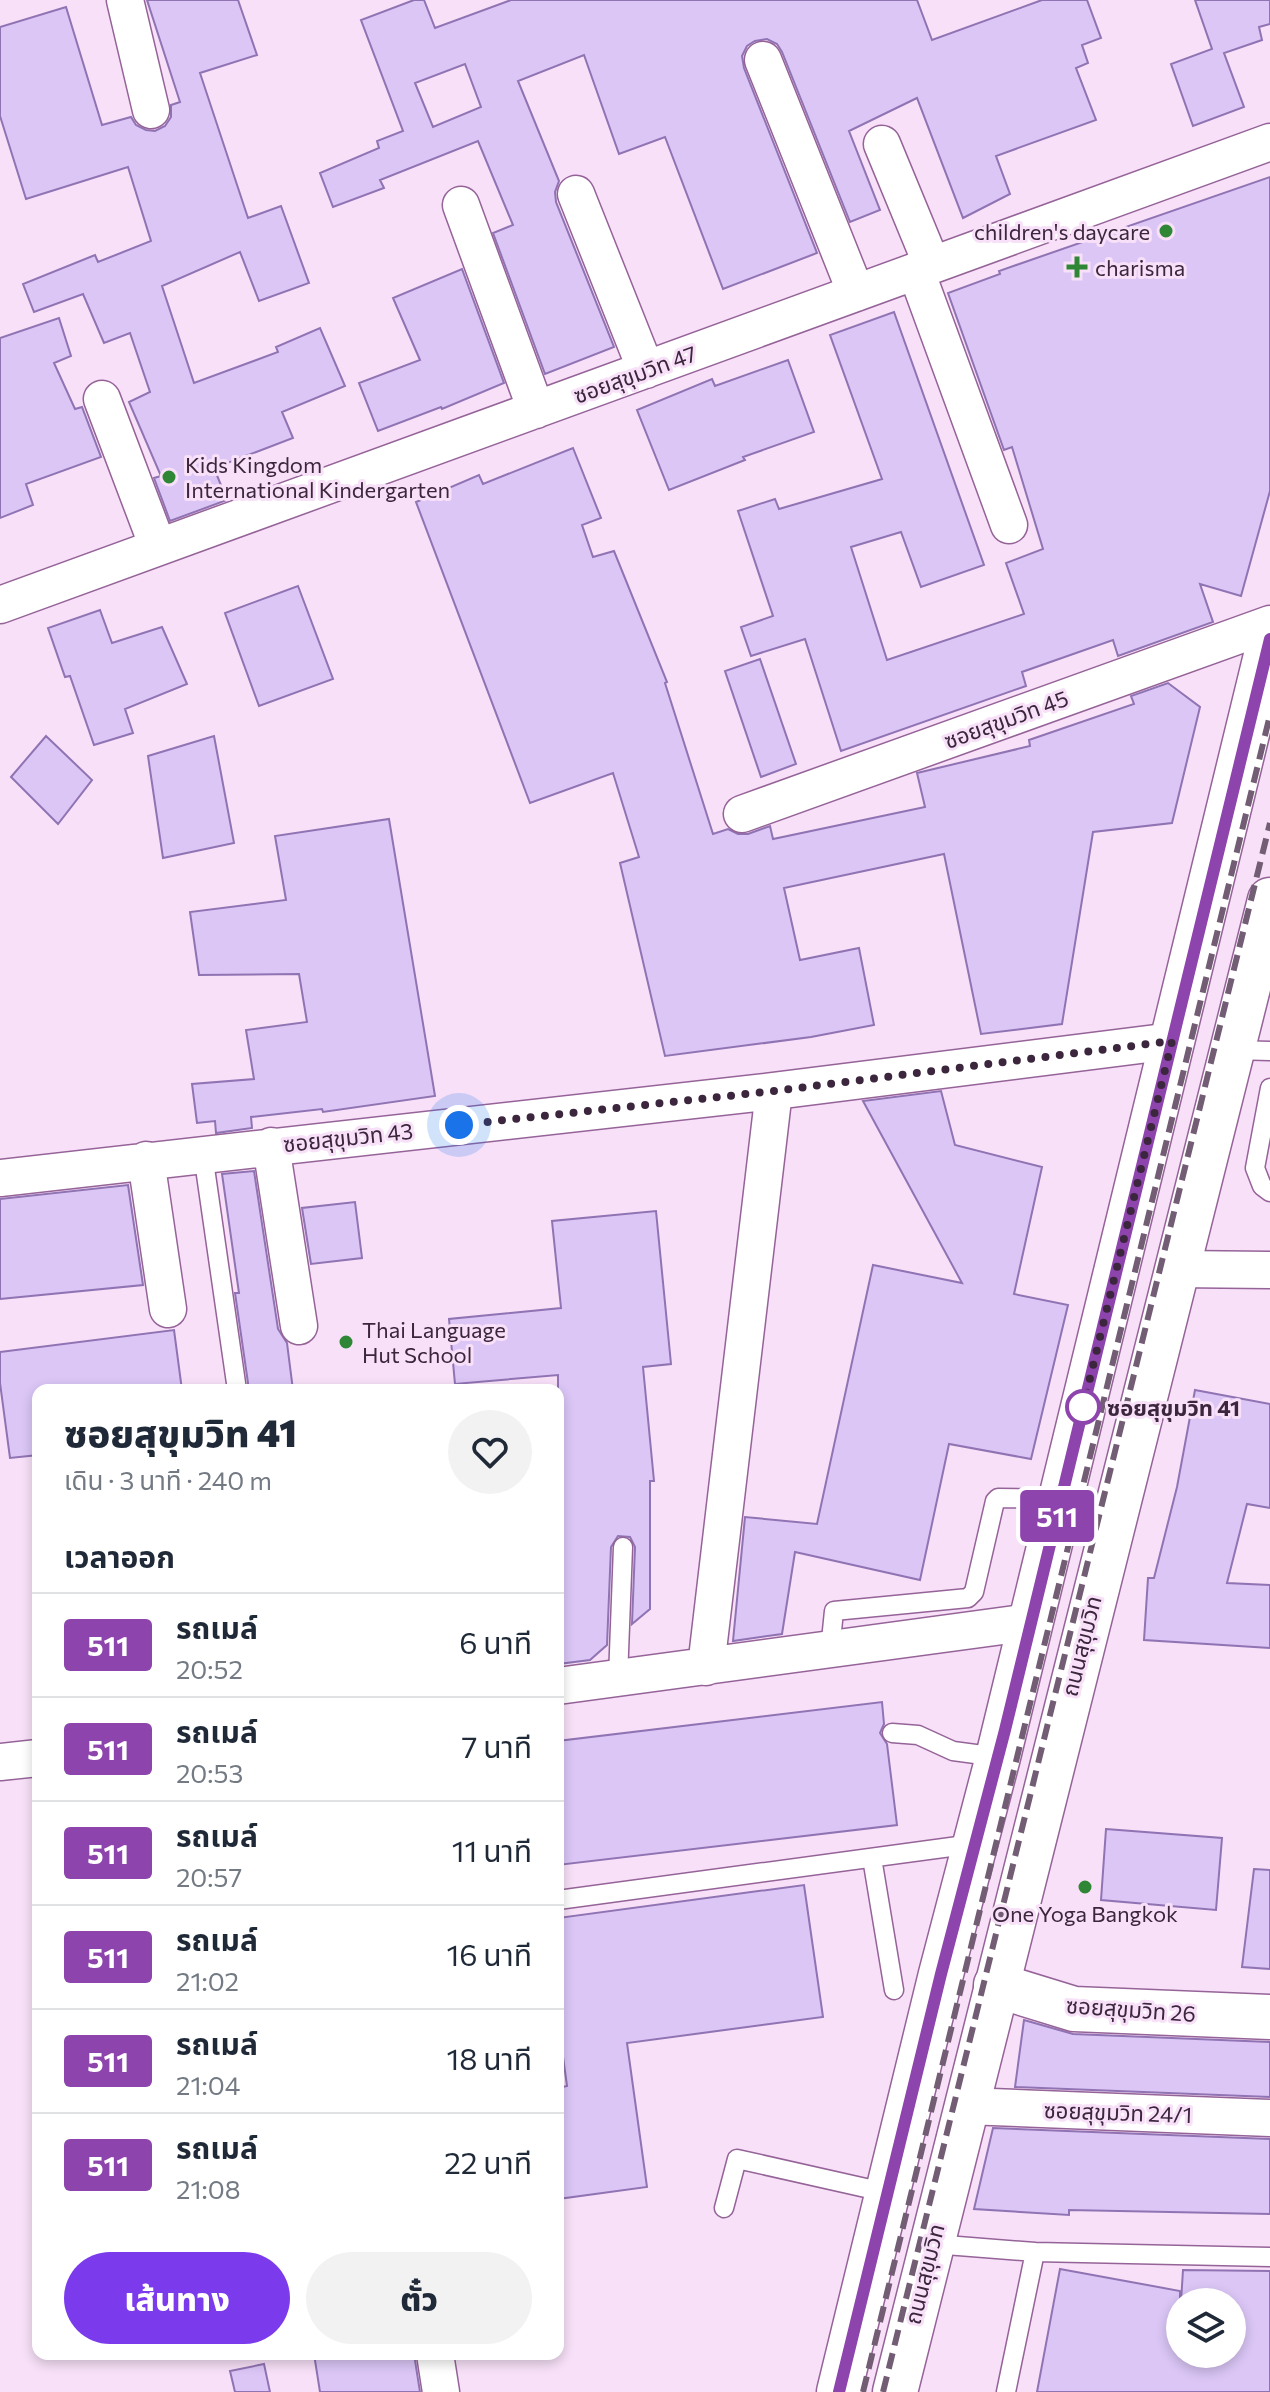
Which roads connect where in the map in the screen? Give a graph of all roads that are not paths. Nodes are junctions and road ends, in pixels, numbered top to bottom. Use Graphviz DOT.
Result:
graph roads {
  1 [pos="125,0"];
  2 [pos="763,60"];
  3 [pos="151,110"];
  4 [pos="1270,142"];
  5 [pos="882,144"];
  6 [pos="576,194"];
  7 [pos="461,205"];
  8 [pos="924,268"];
  9 [pos="856,293"];
  10 [pos="646,370"];
  11 [pos="102,399"];
  12 [pos="536,410"];
  13 [pos="1009,525"];
  14 [pos="158,547"];
  15 [pos="0,605"];
  16 [pos="1270,624"];
  17 [pos="1270,639"];
  18 [pos="742,814"];
  19 [pos="1270,900"];
  20 [pos="1172,1041"];
  21 [pos="1244,1056"];
  22 [pos="1270,1088"];
  23 [pos="774,1091"];
  24 [pos="271,1146"];
  25 [pos="203,1154"];
  26 [pos="146,1160"];
  27 [pos="0,1178"];
  28 [pos="1270,1192"];
  29 [pos="1176,1269"];
  30 [pos="1270,1270"];
  31 [pos="168,1309"];
  32 [pos="299,1326"];
  33 [pos="236,1384"];
  34 [pos="1061,1499"];
  35 [pos="623,1547"];
  36 [pos="1031,1622"];
  37 [pos="830,1650"];
  38 [pos="706,1667"];
  39 [pos="618,1678"];
  40 [pos="564,1685"];
  41 [pos="892,1733"];
  42 [pos="998,1757"];
  43 [pos="32,1759"];
  44 [pos="0,1762"];
  45 [pos="976,1844"];
  46 [pos="872,1858"];
  47 [pos="564,1899"];
  48 [pos="941,1974"];
  49 [pos="996,1985"];
  50 [pos="894,1990"];
  51 [pos="1270,2017"];
  52 [pos="966,2106"];
  53 [pos="1270,2118"];
  54 [pos="888,2193"];
  55 [pos="724,2208"];
  56 [pos="931,2244"];
  57 [pos="1035,2252"];
  58 [pos="1270,2257"];
  59 [pos="436,2360"];
  60 [pos="441,2392"];
  61 [pos="839,2392"];
  62 [pos="895,2392"];
  63 [pos="1006,2392"];
  1 -- 3 [label="street"];
  2 -- 9 [label="street"];
  4 -- 8 [label="street, ซอยสุขุมวิท 47"];
  5 -- 8 [label="street"];
  6 -- 10 [label="street"];
  7 -- 12 [label="street"];
  8 -- 9 [label="street, ซอยสุขุมวิท 47"];
  8 -- 13 [label="street"];
  9 -- 10 [label="street, ซอยสุขุมวิท 47"];
  10 -- 12 [label="street, ซอยสุขุมวิท 47"];
  11 -- 14 [label="street"];
  12 -- 14 [label="street, ซอยสุขุมวิท 47"];
  14 -- 15 [label="street, ซอยสุขุมวิท 47"];
  16 -- 18 [label="street, ซอยสุขุมวิท 45"];
  17 -- 20 [label="main road"];
  19 -- 21 [label="main road, ถนนสุขุมวิท"];
  20 -- 21 [label="main road"];
  20 -- 23 [label="street, ซอยสุขุมวิท 43"];
  20 -- 34 [label="main road"];
  21 -- 29 [label="main road, ถนนสุขุมวิท"];
  22 -- 28 [label="lane"];
  23 -- 24 [label="street, ซอยสุขุมวิท 43"];
  23 -- 38 [label="street"];
  24 -- 25 [label="street, ซอยสุขุมวิท 43"];
  24 -- 32 [label="street"];
  25 -- 26 [label="street, ซอยสุขุมวิท 43"];
  25 -- 33 [label="lane"];
  26 -- 27 [label="street, ซอยสุขุมวิท 43"];
  26 -- 31 [label="street"];
  29 -- 30 [label="street"];
  29 -- 49 [label="main road, ถนนสุขุมวิท"];
  34 -- 36 [label="main road"];
  34 -- 37 [label="lane"];
  35 -- 39 [label="lane"];
  36 -- 37 [label="street"];
  36 -- 42 [label="main road"];
  37 -- 38 [label="street"];
  38 -- 39 [label="street"];
  39 -- 40 [label="street"];
  41 -- 42 [label="lane"];
  42 -- 45 [label="main road"];
  43 -- 44 [label="street"];
  45 -- 46 [label="lane"];
  45 -- 48 [label="main road"];
  46 -- 47 [label="lane"];
  46 -- 50 [label="lane"];
  48 -- 49 [label="main road, ซอยสุขุมวิท 26"];
  48 -- 54 [label="main road"];
  49 -- 51 [label="main road, ซอยสุขุมวิท 26"];
  49 -- 52 [label="main road, ถนนสุขุมวิท"];
  52 -- 53 [label="street, ซอยสุขุมวิท 24/1"];
  52 -- 56 [label="main road, ถนนสุขุมวิท"];
  54 -- 55 [label="lane"];
  54 -- 61 [label="main road"];
  56 -- 57 [label="lane"];
  56 -- 62 [label="main road, ถนนสุขุมวิท"];
  57 -- 58 [label="lane"];
  57 -- 63 [label="lane"];
  59 -- 60 [label="street"];
}
